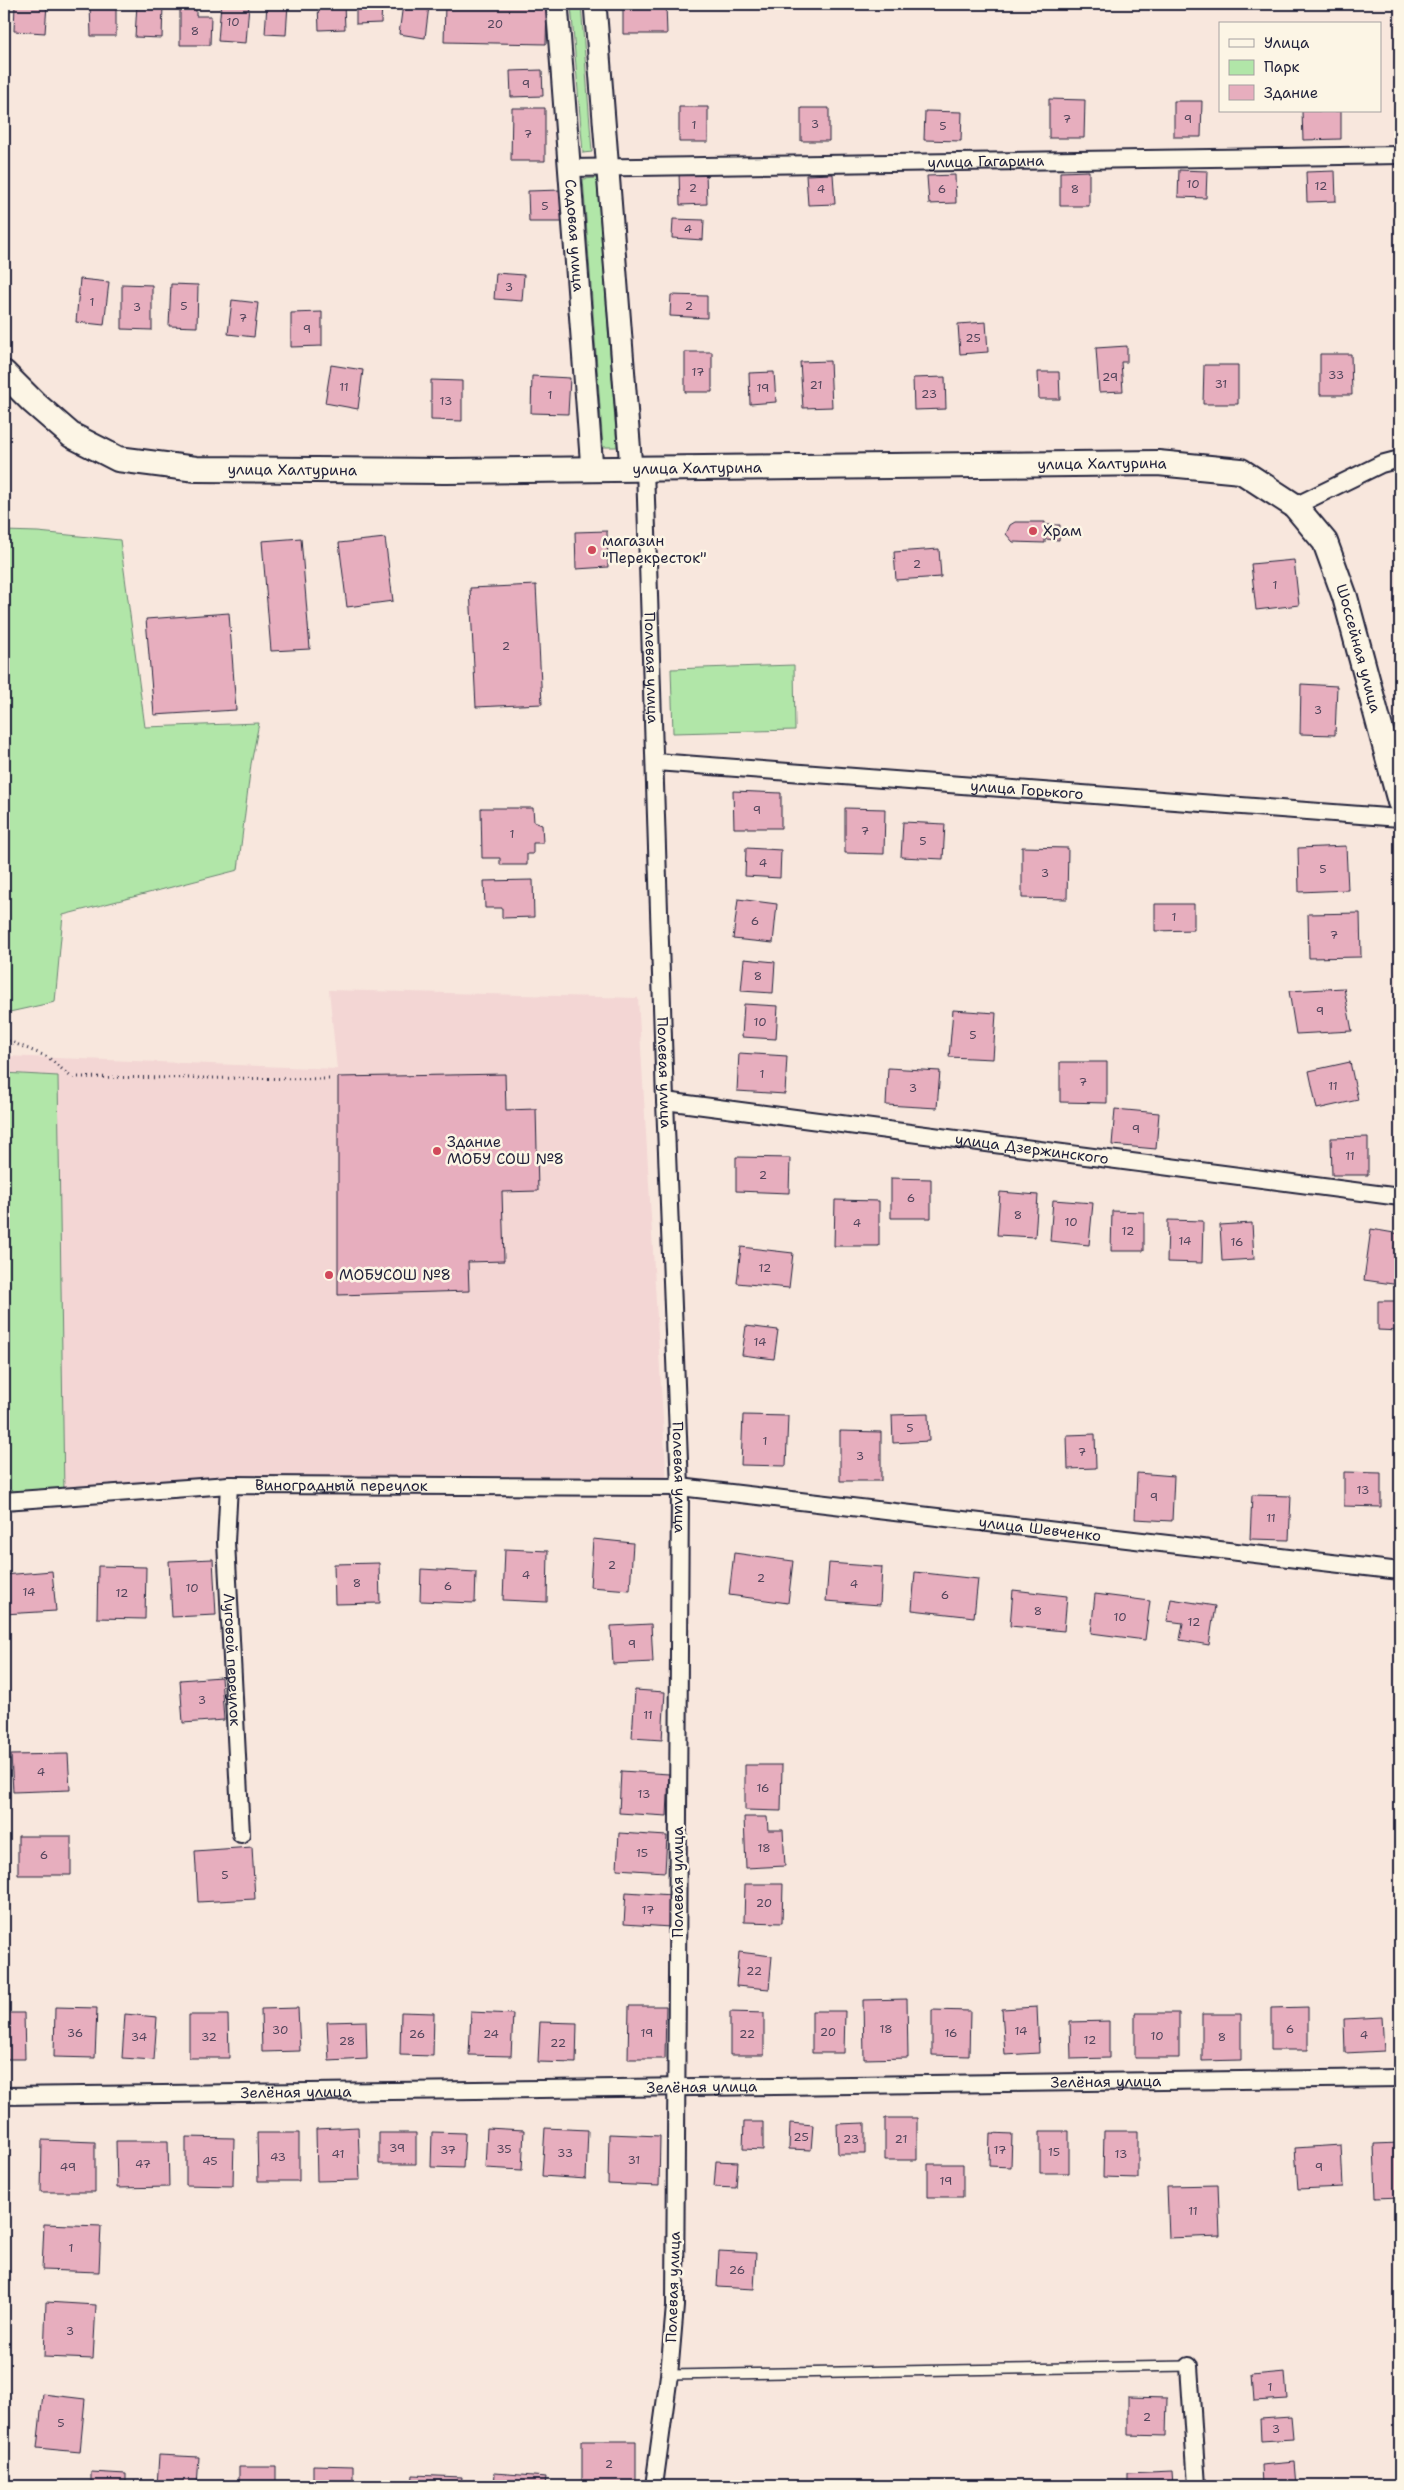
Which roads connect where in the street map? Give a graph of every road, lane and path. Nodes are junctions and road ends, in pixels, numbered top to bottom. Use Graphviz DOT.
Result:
graph roads {
  1 [pos="557,4"];
  2 [pos="595,4"];
  3 [pos="1400,154"];
  4 [pos="571,168"];
  5 [pos="608,168"];
  6 [pos="4,373"];
  7 [pos="1400,459"];
  8 [pos="638,468"];
  9 [pos="592,469"];
  10 [pos="1295,506"];
  11 [pos="656,762"];
  12 [pos="1400,802"];
  13 [pos="1400,818"];
  14 [pos="4,1040"];
  15 [pos="331,1079"];
  16 [pos="664,1101"];
  17 [pos="1400,1197"];
  18 [pos="229,1485"];
  19 [pos="680,1487"];
  20 [pos="4,1501"];
  21 [pos="1400,1571"];
  22 [pos="241,1834"];
  23 [pos="1400,2078"];
  24 [pos="678,2086"];
  25 [pos="4,2096"];
  26 [pos="1189,2366"];
  27 [pos="669,2375"];
  28 [pos="654,2486"];
  29 [pos="1196,2486"];
  1 -- 4 [label="street, Садовая улица"];
  2 -- 5 [label="street"];
  3 -- 5 [label="street, улица Гагарина"];
  4 -- 5 [label="street, улица Гагарина"];
  4 -- 9 [label="street, Садовая улица"];
  5 -- 8 [label="street"];
  6 -- 9 [label="main road, улица Халтурина"];
  7 -- 10 [label="street"];
  8 -- 9 [label="main road, улица Халтурина"];
  8 -- 10 [label="main road, улица Халтурина"];
  8 -- 11 [label="street, Полевая улица"];
  10 -- 12 [label="main road, Шоссейная улица"];
  11 -- 13 [label="street, улица Горького"];
  11 -- 16 [label="street, Полевая улица"];
  14 -- 15 [label="path"];
  16 -- 17 [label="street, улица Дзержинского"];
  16 -- 19 [label="street, Полевая улица"];
  18 -- 19 [label="street, Виноградный переулок"];
  18 -- 20 [label="street, Виноградный переулок"];
  18 -- 22 [label="street, Луговой переулок"];
  19 -- 21 [label="street, улица Шевченко"];
  19 -- 24 [label="street, Полевая улица"];
  23 -- 24 [label="street, Зелёная улица"];
  24 -- 25 [label="street, Зелёная улица"];
  24 -- 27 [label="street, Полевая улица"];
  26 -- 27 [label="lane"];
  26 -- 29 [label="street"];
  27 -- 28 [label="street, Полевая улица"];
}
